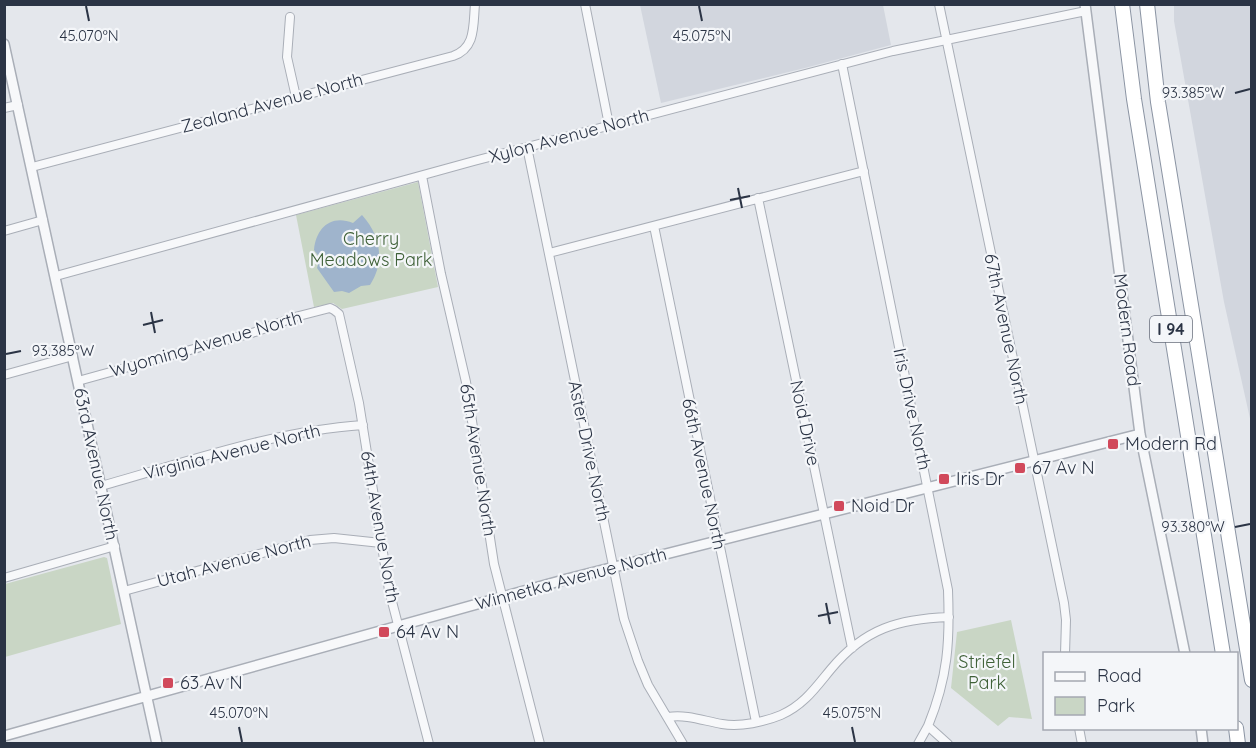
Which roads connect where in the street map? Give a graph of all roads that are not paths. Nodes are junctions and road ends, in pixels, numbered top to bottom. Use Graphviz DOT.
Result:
graph roads {
  1 [pos="475,4"];
  2 [pos="585,4"];
  3 [pos="939,4"];
  4 [pos="1121,4"];
  5 [pos="1147,4"];
  6 [pos="1085,8"];
  7 [pos="290,17"];
  8 [pos="946,40"];
  9 [pos="4,44"];
  10 [pos="842,64"];
  11 [pos="296,97"];
  12 [pos="18,105"];
  13 [pos="4,108"];
  14 [pos="609,125"];
  15 [pos="527,147"];
  16 [pos="32,167"];
  17 [pos="864,171"];
  18 [pos="422,176"];
  19 [pos="758,198"];
  20 [pos="43,220"];
  21 [pos="654,226"];
  22 [pos="4,231"];
  23 [pos="549,254"];
  24 [pos="56,276"];
  25 [pos="334,310"];
  26 [pos="73,356"];
  27 [pos="4,375"];
  28 [pos="78,381"];
  29 [pos="363,425"];
  30 [pos="1140,434"];
  31 [pos="1034,460"];
  32 [pos="101,486"];
  33 [pos="928,487"];
  34 [pos="823,514"];
  35 [pos="718,540"];
  36 [pos="381,543"];
  37 [pos="115,546"];
  38 [pos="613,567"];
  39 [pos="4,578"];
  40 [pos="124,591"];
  41 [pos="502,597"];
  42 [pos="949,617"];
  43 [pos="398,626"];
  44 [pos="852,648"];
  45 [pos="1065,652"];
  46 [pos="1185,652"];
  47 [pos="1223,652"];
  48 [pos="1251,680"];
  49 [pos="147,696"];
  50 [pos="668,717"];
  51 [pos="756,722"];
  52 [pos="928,726"];
  53 [pos="4,736"];
  54 [pos="428,743"];
  55 [pos="157,744"];
  56 [pos="540,744"];
  57 [pos="684,744"];
  58 [pos="918,744"];
  59 [pos="948,744"];
  1 -- 11 [label="street, Zealand Avenue North"];
  2 -- 14 [label="street"];
  3 -- 8 [label="street, 67th Avenue North"];
  4 -- 47 [label="highway, I 94"];
  5 -- 48 [label="highway, I 94"];
  6 -- 8 [label="street, Xylon Avenue North"];
  6 -- 30 [label="street, Modern Road"];
  7 -- 11 [label="street"];
  8 -- 10 [label="street, Xylon Avenue North"];
  8 -- 31 [label="street, 67th Avenue North"];
  9 -- 12 [label="street, 63rd Avenue North"];
  10 -- 14 [label="street, Xylon Avenue North"];
  10 -- 17 [label="street, Iris Drive North"];
  11 -- 16 [label="street, Zealand Avenue North"];
  12 -- 13 [label="street"];
  12 -- 16 [label="street, 63rd Avenue North"];
  14 -- 15 [label="street, Xylon Avenue North"];
  15 -- 18 [label="street, Xylon Avenue North"];
  15 -- 23 [label="street, Aster Drive North"];
  16 -- 20 [label="street, 63rd Avenue North"];
  17 -- 19 [label="street"];
  17 -- 33 [label="street, Iris Drive North"];
  18 -- 24 [label="street, Xylon Avenue North"];
  18 -- 41 [label="street, 65th Avenue North"];
  19 -- 21 [label="street"];
  19 -- 34 [label="street, Noid Drive"];
  20 -- 22 [label="street"];
  20 -- 24 [label="street, 63rd Avenue North"];
  21 -- 23 [label="street"];
  21 -- 35 [label="street, 66th Avenue North"];
  23 -- 38 [label="street, Aster Drive North"];
  24 -- 26 [label="street, 63rd Avenue North"];
  25 -- 28 [label="street, Wyoming Avenue North"];
  25 -- 29 [label="street, 64th Avenue North"];
  26 -- 27 [label="street"];
  26 -- 28 [label="street, 63rd Avenue North"];
  28 -- 32 [label="street, 63rd Avenue North"];
  29 -- 32 [label="street, Virginia Avenue North"];
  29 -- 36 [label="street, 64th Avenue North"];
  30 -- 31 [label="street, Winnetka Avenue North"];
  30 -- 46 [label="street, Modern Road"];
  31 -- 33 [label="street, Winnetka Avenue North"];
  31 -- 45 [label="street, 67th Avenue North"];
  32 -- 37 [label="street, 63rd Avenue North"];
  33 -- 34 [label="street, Winnetka Avenue North"];
  33 -- 42 [label="street, Iris Drive North"];
  34 -- 35 [label="street, Winnetka Avenue North"];
  34 -- 44 [label="street, Noid Drive"];
  35 -- 38 [label="street, Winnetka Avenue North"];
  35 -- 51 [label="street, 66th Avenue North"];
  36 -- 40 [label="street, Utah Avenue North"];
  36 -- 43 [label="street, 64th Avenue North"];
  37 -- 39 [label="street"];
  37 -- 40 [label="street, 63rd Avenue North"];
  38 -- 41 [label="street, Winnetka Avenue North"];
  38 -- 50 [label="street, Aster Drive North"];
  40 -- 49 [label="street, 63rd Avenue North"];
  41 -- 43 [label="street, Winnetka Avenue North"];
  41 -- 56 [label="street, 65th Avenue North"];
  42 -- 44 [label="street"];
  42 -- 52 [label="street, Iris Drive North"];
  43 -- 49 [label="street, Winnetka Avenue North"];
  43 -- 54 [label="street, 64th Avenue North"];
  44 -- 51 [label="street"];
  49 -- 53 [label="street, Winnetka Avenue North"];
  49 -- 55 [label="street, 63rd Avenue North"];
  50 -- 51 [label="street"];
  50 -- 57 [label="street, Aster Drive North"];
  52 -- 58 [label="street, Iris Drive North"];
  52 -- 59 [label="street"];
}
